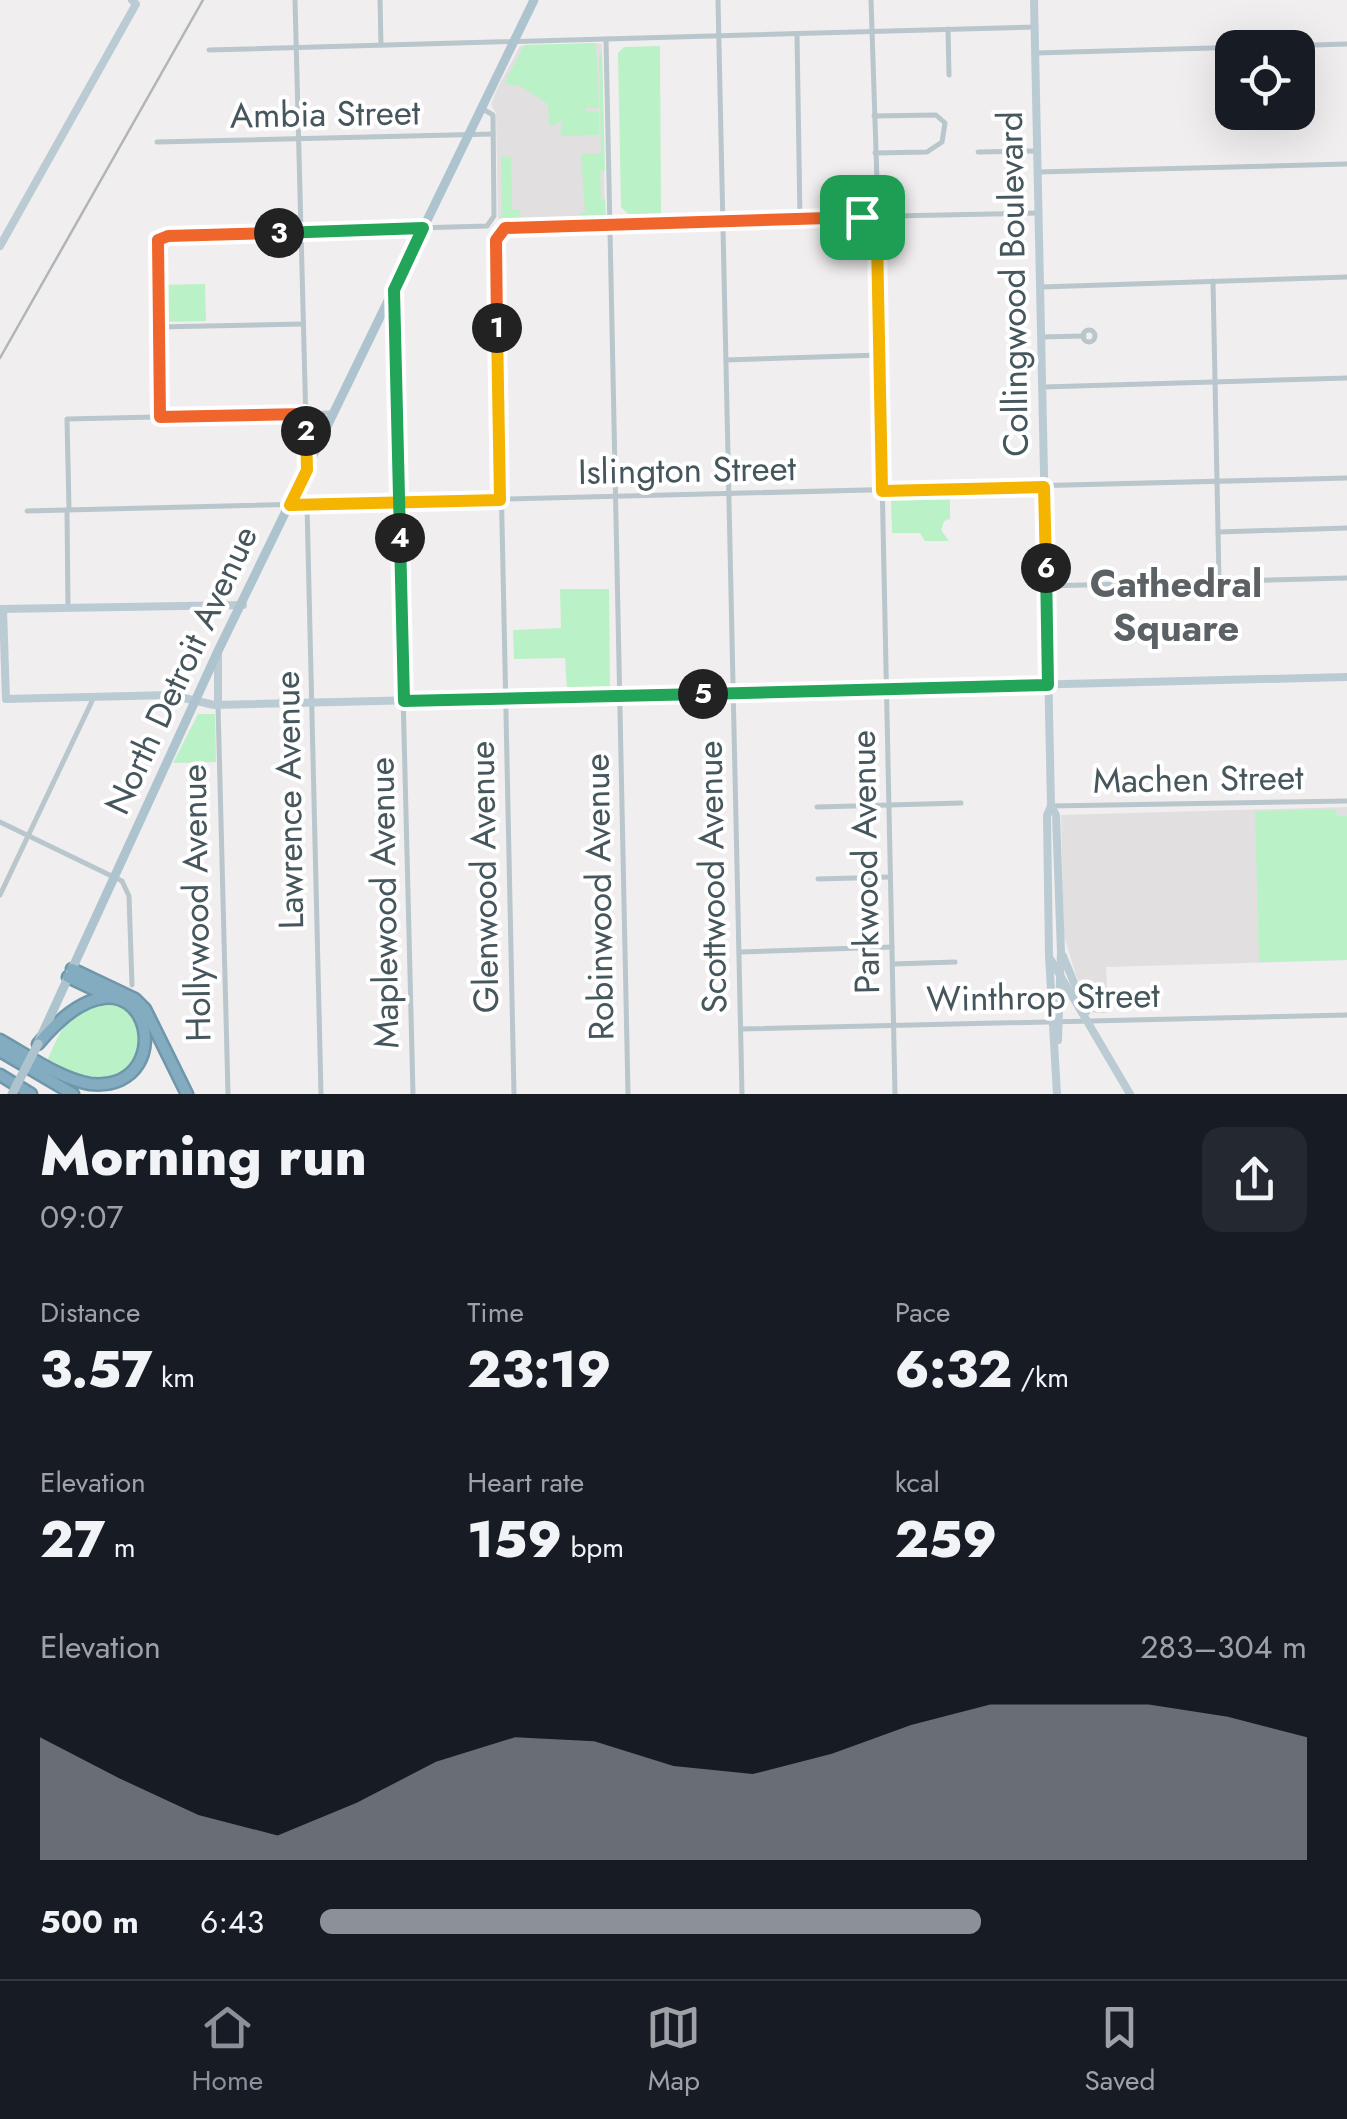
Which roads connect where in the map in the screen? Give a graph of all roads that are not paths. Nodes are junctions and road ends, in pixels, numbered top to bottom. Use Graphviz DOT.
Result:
graph roads {
  1 [pos="296,0"];
  2 [pos="380,0"];
  3 [pos="534,0"];
  4 [pos="718,0"];
  5 [pos="871,0"];
  6 [pos="1034,0"];
  7 [pos="135,2"];
  8 [pos="1035,27"];
  9 [pos="948,29"];
  10 [pos="872,32"];
  11 [pos="797,34"];
  12 [pos="719,36"];
  13 [pos="606,39"];
  14 [pos="514,42"];
  15 [pos="1347,44"];
  16 [pos="381,46"];
  17 [pos="296,48"];
  18 [pos="209,50"];
  19 [pos="1036,53"];
  20 [pos="949,75"];
  21 [pos="482,108"];
  22 [pos="874,116"];
  23 [pos="493,134"];
  24 [pos="468,136"];
  25 [pos="299,140"];
  26 [pos="157,142"];
  27 [pos="1038,151"];
  28 [pos="978,152"];
  29 [pos="875,153"];
  30 [pos="1347,164"];
  31 [pos="1038,172"];
  32 [pos="1040,213"];
  33 [pos="800,219"];
  34 [pos="723,221"];
  35 [pos="610,224"];
  36 [pos="423,228"];
  37 [pos="301,232"];
  38 [pos="0,246"];
  39 [pos="1347,278"];
  40 [pos="1213,281"];
  41 [pos="1041,287"];
  42 [pos="394,290"];
  43 [pos="303,324"];
  44 [pos="158,328"];
  45 [pos="1084,336"];
  46 [pos="1042,337"];
  47 [pos="880,356"];
  48 [pos="726,360"];
  49 [pos="1347,378"];
  50 [pos="1215,382"];
  51 [pos="1042,387"];
  52 [pos="334,413"];
  53 [pos="305,414"];
  54 [pos="160,417"];
  55 [pos="307,470"];
  56 [pos="1347,478"];
  57 [pos="1217,482"];
  58 [pos="1044,487"];
  59 [pos="882,491"];
  60 [pos="729,494"];
  61 [pos="616,497"];
  62 [pos="500,500"];
  63 [pos="399,502"];
  64 [pos="290,505"];
  65 [pos="307,505"];
  66 [pos="68,510"];
  67 [pos="27,511"];
  68 [pos="1347,528"];
  69 [pos="1218,532"];
  70 [pos="1347,578"];
  71 [pos="1220,581"];
  72 [pos="1046,586"];
  73 [pos="243,604"];
  74 [pos="68,608"];
  75 [pos="2,609"];
  76 [pos="218,652"];
  77 [pos="1347,677"];
  78 [pos="1048,685"];
  79 [pos="886,689"];
  80 [pos="734,693"];
  81 [pos="620,696"];
  82 [pos="94,697"];
  83 [pos="504,698"];
  84 [pos="195,700"];
  85 [pos="404,701"];
  86 [pos="312,703"];
  87 [pos="218,705"];
  88 [pos="1347,801"];
  89 [pos="961,803"];
  90 [pos="888,805"];
  91 [pos="817,806"];
  92 [pos="1050,806"];
  93 [pos="0,822"];
  94 [pos="28,836"];
  95 [pos="1048,870"];
  96 [pos="1058,874"];
  97 [pos="114,876"];
  98 [pos="890,877"];
  99 [pos="818,879"];
  100 [pos="0,894"];
  101 [pos="892,948"];
  102 [pos="740,952"];
  103 [pos="1061,952"];
  104 [pos="1049,956"];
  105 [pos="955,962"];
  106 [pos="892,964"];
  107 [pos="70,973"];
  108 [pos="1061,981"];
  109 [pos="132,985"];
  110 [pos="116,1000"];
  111 [pos="1347,1014"];
  112 [pos="1056,1021"];
  113 [pos="1088,1021"];
  114 [pos="894,1025"];
  115 [pos="741,1029"];
  116 [pos="0,1040"];
  117 [pos="38,1044"];
  118 [pos="0,1051"];
  119 [pos="0,1076"];
  120 [pos="12,1094"];
  121 [pos="31,1094"];
  122 [pos="73,1094"];
  123 [pos="187,1094"];
  124 [pos="228,1094"];
  125 [pos="321,1094"];
  126 [pos="413,1094"];
  127 [pos="514,1094"];
  128 [pos="628,1094"];
  129 [pos="742,1094"];
  130 [pos="895,1094"];
  131 [pos="1058,1094"];
  132 [pos="1130,1094"];
  1 -- 17 [label="street"];
  2 -- 16 [label="street"];
  3 -- 14 [label="main road, North Detroit Avenue"];
  4 -- 12 [label="street, Scottwood Avenue"];
  5 -- 10 [label="street"];
  6 -- 8 [label="street, Collingwood Boulevard"];
  7 -- 38 [label="street"];
  8 -- 9 [label="street"];
  8 -- 19 [label="street, Collingwood Boulevard"];
  9 -- 10 [label="street"];
  9 -- 20 [label="street"];
  10 -- 11 [label="street"];
  10 -- 22 [label="street"];
  11 -- 12 [label="street"];
  11 -- 33 [label="street"];
  12 -- 13 [label="street"];
  12 -- 34 [label="street, Scottwood Avenue"];
  13 -- 14 [label="street"];
  13 -- 35 [label="street, Robinwood Avenue"];
  14 -- 16 [label="street"];
  14 -- 21 [label="main road, North Detroit Avenue"];
  15 -- 19 [label="street"];
  16 -- 17 [label="street"];
  17 -- 18 [label="street"];
  17 -- 25 [label="street"];
  19 -- 27 [label="street, Collingwood Boulevard"];
  21 -- 23 [label="street"];
  21 -- 24 [label="main road, North Detroit Avenue"];
  22 -- 29 [label="street"];
  22 -- 29 [label="street"];
  23 -- 24 [label="street, Ambia Street"];
  23 -- 36 [label="street"];
  24 -- 25 [label="street, Ambia Street"];
  24 -- 36 [label="main road, North Detroit Avenue"];
  25 -- 26 [label="street, Ambia Street"];
  25 -- 37 [label="street"];
  27 -- 28 [label="street"];
  27 -- 31 [label="street, Collingwood Boulevard"];
  29 -- 32 [label="street"];
  30 -- 31 [label="street"];
  31 -- 32 [label="street, Collingwood Boulevard"];
  32 -- 41 [label="street, Collingwood Boulevard"];
  33 -- 34 [label="street"];
  33 -- 47 [label="street, Parkwood Avenue"];
  34 -- 35 [label="street"];
  34 -- 48 [label="street, Scottwood Avenue"];
  35 -- 61 [label="street, Robinwood Avenue"];
  35 -- 62 [label="street, Glenwood Avenue"];
  36 -- 37 [label="street"];
  36 -- 42 [label="main road, North Detroit Avenue"];
  37 -- 43 [label="street"];
  37 -- 44 [label="street"];
  39 -- 40 [label="street"];
  40 -- 41 [label="street"];
  40 -- 50 [label="street"];
  41 -- 46 [label="street, Collingwood Boulevard"];
  42 -- 52 [label="main road, North Detroit Avenue"];
  42 -- 63 [label="street, Maplewood Avenue"];
  43 -- 44 [label="street"];
  43 -- 53 [label="street"];
  44 -- 54 [label="street"];
  45 -- 46 [label="street"];
  46 -- 51 [label="street, Collingwood Boulevard"];
  47 -- 48 [label="street"];
  47 -- 59 [label="street, Parkwood Avenue"];
  48 -- 60 [label="street, Scottwood Avenue"];
  49 -- 50 [label="street"];
  50 -- 51 [label="street"];
  50 -- 57 [label="street"];
  51 -- 58 [label="street, Collingwood Boulevard"];
  52 -- 53 [label="street"];
  52 -- 55 [label="main road, North Detroit Avenue"];
  53 -- 54 [label="street"];
  53 -- 55 [label="street"];
  54 -- 66 [label="street"];
  55 -- 64 [label="main road, North Detroit Avenue"];
  56 -- 57 [label="street, Islington Street"];
  57 -- 58 [label="street, Islington Street"];
  57 -- 69 [label="street"];
  58 -- 59 [label="street, Islington Street"];
  58 -- 72 [label="street, Collingwood Boulevard"];
  59 -- 60 [label="street, Islington Street"];
  59 -- 79 [label="street, Parkwood Avenue"];
  60 -- 61 [label="street, Islington Street"];
  60 -- 80 [label="street, Scottwood Avenue"];
  61 -- 62 [label="street, Islington Street"];
  61 -- 81 [label="street, Robinwood Avenue"];
  62 -- 63 [label="street, Islington Street"];
  62 -- 83 [label="street, Glenwood Avenue"];
  63 -- 65 [label="street, Islington Street"];
  63 -- 85 [label="street, Maplewood Avenue"];
  64 -- 65 [label="street, Islington Street"];
  64 -- 66 [label="street, Islington Street"];
  64 -- 73 [label="main road, North Detroit Avenue"];
  65 -- 86 [label="street, Lawrence Avenue"];
  66 -- 67 [label="street, Islington Street"];
  66 -- 74 [label="street"];
  68 -- 69 [label="street"];
  69 -- 71 [label="street"];
  70 -- 71 [label="street"];
  71 -- 72 [label="street"];
  72 -- 78 [label="street, Collingwood Boulevard"];
  73 -- 74 [label="street"];
  73 -- 76 [label="main road, North Detroit Avenue"];
  74 -- 75 [label="street"];
  75 -- 82 [label="street"];
  76 -- 84 [label="main road, North Detroit Avenue"];
  76 -- 87 [label="street, Hollywood Avenue"];
  77 -- 78 [label="street"];
  78 -- 79 [label="street"];
  78 -- 92 [label="street, Collingwood Boulevard"];
  79 -- 80 [label="street"];
  79 -- 90 [label="street, Parkwood Avenue"];
  80 -- 81 [label="street"];
  80 -- 102 [label="street, Scottwood Avenue"];
  81 -- 83 [label="street"];
  81 -- 128 [label="street, Robinwood Avenue"];
  82 -- 84 [label="street"];
  82 -- 94 [label="street"];
  83 -- 85 [label="street"];
  83 -- 127 [label="street, Glenwood Avenue"];
  84 -- 87 [label="street"];
  84 -- 97 [label="main road, North Detroit Avenue"];
  85 -- 86 [label="street"];
  85 -- 126 [label="street, Maplewood Avenue"];
  86 -- 87 [label="street"];
  86 -- 125 [label="street, Lawrence Avenue"];
  87 -- 124 [label="street, Hollywood Avenue"];
  88 -- 92 [label="street, Machen Street"];
  89 -- 90 [label="street"];
  90 -- 91 [label="street"];
  90 -- 98 [label="street, Parkwood Avenue"];
  92 -- 95 [label="street, Collingwood Boulevard"];
  92 -- 96 [label="street, Collingwood Boulevard"];
  93 -- 94 [label="street"];
  94 -- 97 [label="street"];
  94 -- 100 [label="street"];
  95 -- 96 [label="street"];
  95 -- 104 [label="street, Collingwood Boulevard"];
  96 -- 103 [label="street, Collingwood Boulevard"];
  97 -- 107 [label="main road, North Detroit Avenue"];
  97 -- 109 [label="street"];
  98 -- 99 [label="street"];
  98 -- 101 [label="street, Parkwood Avenue"];
  101 -- 102 [label="street"];
  101 -- 106 [label="street, Parkwood Avenue"];
  102 -- 115 [label="street, Scottwood Avenue"];
  103 -- 108 [label="street, Collingwood Boulevard"];
  103 -- 113 [label="street"];
  104 -- 108 [label="street"];
  104 -- 112 [label="street, Collingwood Boulevard"];
  105 -- 106 [label="street"];
  106 -- 114 [label="street, Parkwood Avenue"];
  107 -- 110 [label="highway"];
  107 -- 117 [label="main road, North Detroit Avenue"];
  107 -- 123 [label="highway"];
  108 -- 112 [label="street, Collingwood Boulevard"];
  108 -- 113 [label="street"];
  110 -- 116 [label="highway"];
  110 -- 117 [label="highway"];
  111 -- 113 [label="street, Winthrop Street"];
  112 -- 113 [label="street, Winthrop Street"];
  112 -- 114 [label="street, Winthrop Street"];
  112 -- 131 [label="street, Collingwood Boulevard"];
  113 -- 132 [label="street"];
  114 -- 115 [label="street, Winthrop Street"];
  114 -- 130 [label="street, Parkwood Avenue"];
  115 -- 129 [label="street, Scottwood Avenue"];
  117 -- 120 [label="main road, North Detroit Avenue, bridge"];
  118 -- 122 [label="highway"];
  119 -- 121 [label="highway"];
}
